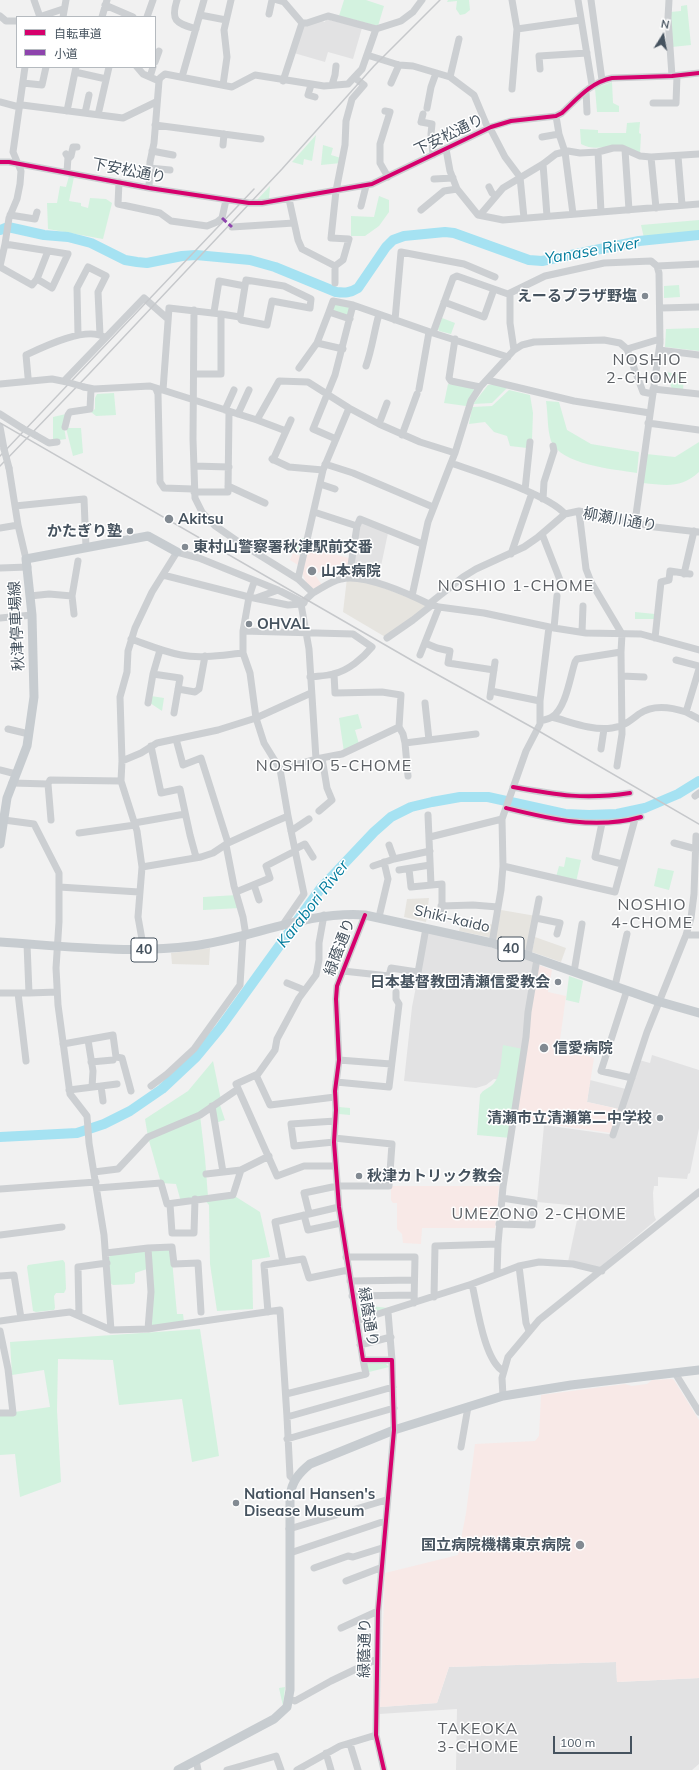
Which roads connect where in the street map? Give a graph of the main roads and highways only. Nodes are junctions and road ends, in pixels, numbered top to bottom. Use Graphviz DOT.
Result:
graph roads {
  1 [pos="177,552"];
  2 [pos="0,844"];
  3 [pos="0,942"];
  4 [pos="699,1013"];
  5 [pos="699,1370"];
  6 [pos="178,1770"];
  1 -- 2 [label="main road, 秋津停車場線"];
  3 -- 4 [label="main road, Shiki-kaido / 40"];
  5 -- 6 [label="main road"];
}
